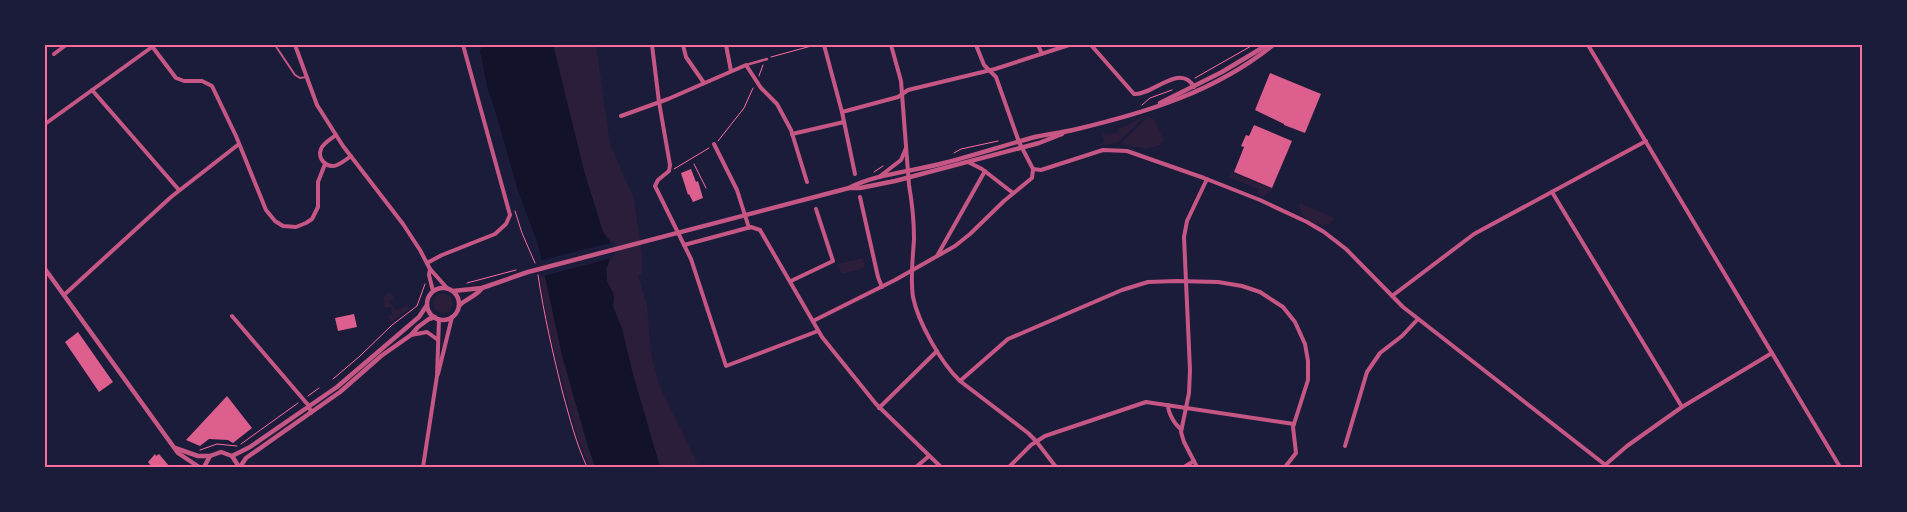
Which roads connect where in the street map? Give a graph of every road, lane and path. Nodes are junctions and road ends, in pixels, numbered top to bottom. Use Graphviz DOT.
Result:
graph roads {
  1 [pos="66,45"];
  2 [pos="276,45"];
  3 [pos="295,45"];
  4 [pos="462,45"];
  5 [pos="652,45"];
  6 [pos="683,45"];
  7 [pos="726,45"];
  8 [pos="815,45"];
  9 [pos="824,45"];
  10 [pos="892,45"];
  11 [pos="976,45"];
  12 [pos="1038,45"];
  13 [pos="1069,45"];
  14 [pos="1091,45"];
  15 [pos="1266,45"];
  16 [pos="1273,45"];
  17 [pos="1588,45"];
  18 [pos="151,46"];
  19 [pos="54,54"];
  20 [pos="1042,54"];
  21 [pos="767,59"];
  22 [pos="746,65"];
  23 [pos="989,70"];
  24 [pos="731,71"];
  25 [pos="306,77"];
  26 [pos="757,82"];
  27 [pos="704,83"];
  28 [pos="1194,87"];
  29 [pos="92,90"];
  30 [pos="902,95"];
  31 [pos="659,102"];
  32 [pos="1146,109"];
  33 [pos="842,112"];
  34 [pos="621,116"];
  35 [pos="844,122"];
  36 [pos="45,124"];
  37 [pos="1071,131"];
  38 [pos="792,134"];
  39 [pos="336,135"];
  40 [pos="1019,142"];
  41 [pos="1646,142"];
  42 [pos="239,144"];
  43 [pos="714,144"];
  44 [pos="906,148"];
  45 [pos="1022,148"];
  46 [pos="351,156"];
  47 [pos="968,162"];
  48 [pos="325,164"];
  49 [pos="694,164"];
  50 [pos="1033,169"];
  51 [pos="908,170"];
  52 [pos="669,171"];
  53 [pos="985,171"];
  54 [pos="855,174"];
  55 [pos="908,177"];
  56 [pos="878,178"];
  57 [pos="1206,179"];
  58 [pos="806,182"];
  59 [pos="706,188"];
  60 [pos="849,188"];
  61 [pos="179,190"];
  62 [pos="1552,192"];
  63 [pos="1013,193"];
  64 [pos="860,197"];
  65 [pos="816,209"];
  66 [pos="510,211"];
  67 [pos="749,228"];
  68 [pos="684,245"];
  69 [pos="937,256"];
  70 [pos="427,263"];
  71 [pos="536,266"];
  72 [pos="45,269"];
  73 [pos="430,269"];
  74 [pos="912,270"];
  75 [pos="537,272"];
  76 [pos="789,279"];
  77 [pos="1186,282"];
  78 [pos="882,287"];
  79 [pos="447,288"];
  80 [pos="482,288"];
  81 [pos="433,291"];
  82 [pos="453,292"];
  83 [pos="64,295"];
  84 [pos="1392,296"];
  85 [pos="427,306"];
  86 [pos="459,306"];
  87 [pos="232,316"];
  88 [pos="452,317"];
  89 [pos="437,318"];
  90 [pos="1418,319"];
  91 [pos="813,321"];
  92 [pos="818,331"];
  93 [pos="411,335"];
  94 [pos="438,341"];
  95 [pos="937,351"];
  96 [pos="1772,353"];
  97 [pos="437,376"];
  98 [pos="960,380"];
  99 [pos="319,388"];
  100 [pos="303,400"];
  101 [pos="1168,405"];
  102 [pos="309,406"];
  103 [pos="1682,407"];
  104 [pos="879,408"];
  105 [pos="1186,408"];
  106 [pos="311,413"];
  107 [pos="1294,424"];
  108 [pos="1182,429"];
  109 [pos="1036,441"];
  110 [pos="1345,446"];
  111 [pos="174,448"];
  112 [pos="195,455"];
  113 [pos="210,456"];
  114 [pos="232,456"];
  115 [pos="929,456"];
  116 [pos="1194,461"];
  117 [pos="1607,466"];
  118 [pos="199,467"];
  119 [pos="204,467"];
  120 [pos="239,467"];
  121 [pos="423,467"];
  122 [pos="587,467"];
  123 [pos="916,467"];
  124 [pos="942,467"];
  125 [pos="1009,467"];
  126 [pos="1056,467"];
  127 [pos="1184,467"];
  128 [pos="1197,467"];
  129 [pos="1285,467"];
  130 [pos="1840,467"];
  1 -- 19 [label="street"];
  2 -- 25 [label="lane"];
  3 -- 25 [label="street"];
  4 -- 66 [label="street"];
  5 -- 31 [label="street"];
  6 -- 27 [label="street"];
  7 -- 24 [label="street"];
  8 -- 21 [label="path"];
  9 -- 33 [label="street"];
  10 -- 30 [label="street"];
  11 -- 23 [label="street"];
  12 -- 20 [label="street"];
  13 -- 20 [label="street"];
  14 -- 28 [label="street"];
  15 -- 28 [label="street"];
  16 -- 32 [label="street"];
  17 -- 41 [label="street"];
  18 -- 29 [label="street"];
  18 -- 42 [label="street"];
  20 -- 23 [label="street"];
  21 -- 22 [label="street"];
  21 -- 26 [label="path"];
  22 -- 24 [label="street"];
  22 -- 26 [label="street"];
  23 -- 30 [label="street"];
  23 -- 40 [label="street"];
  24 -- 27 [label="street"];
  25 -- 39 [label="street"];
  26 -- 38 [label="street"];
  26 -- 43 [label="path"];
  27 -- 31 [label="street"];
  28 -- 32 [label="street"];
  29 -- 36 [label="street"];
  29 -- 61 [label="street"];
  30 -- 33 [label="street"];
  30 -- 44 [label="street"];
  31 -- 34 [label="street"];
  31 -- 52 [label="street"];
  32 -- 37 [label="street"];
  33 -- 35 [label="street"];
  35 -- 38 [label="street"];
  35 -- 54 [label="street"];
  37 -- 40 [label="street"];
  37 -- 45 [label="street"];
  38 -- 58 [label="street"];
  39 -- 46 [label="street"];
  39 -- 48 [label="street"];
  40 -- 45 [label="street"];
  40 -- 51 [label="street"];
  41 -- 62 [label="street"];
  41 -- 96 [label="street"];
  42 -- 48 [label="street"];
  42 -- 61 [label="street"];
  43 -- 52 [label="path"];
  43 -- 67 [label="street"];
  44 -- 51 [label="street"];
  44 -- 56 [label="street"];
  45 -- 47 [label="street"];
  45 -- 50 [label="street"];
  46 -- 48 [label="street"];
  46 -- 70 [label="street"];
  47 -- 53 [label="street"];
  47 -- 55 [label="street"];
  49 -- 59 [label="path"];
  50 -- 57 [label="street"];
  50 -- 63 [label="street"];
  51 -- 55 [label="street"];
  51 -- 56 [label="street"];
  52 -- 68 [label="street"];
  53 -- 63 [label="street"];
  53 -- 69 [label="street"];
  55 -- 60 [label="street"];
  55 -- 74 [label="street"];
  56 -- 60 [label="street"];
  57 -- 77 [label="street"];
  57 -- 84 [label="street"];
  60 -- 80 [label="street"];
  61 -- 83 [label="street"];
  62 -- 84 [label="street"];
  62 -- 103 [label="street"];
  63 -- 69 [label="street"];
  64 -- 78 [label="street"];
  65 -- 76 [label="street"];
  66 -- 70 [label="street"];
  66 -- 71 [label="path"];
  67 -- 68 [label="street"];
  67 -- 76 [label="street"];
  68 -- 92 [label="street"];
  69 -- 74 [label="street"];
  70 -- 73 [label="street"];
  72 -- 83 [label="street"];
  73 -- 79 [label="street"];
  73 -- 81 [label="street"];
  74 -- 78 [label="street"];
  74 -- 95 [label="street"];
  75 -- 122 [label="path"];
  76 -- 91 [label="street"];
  77 -- 98 [label="street"];
  77 -- 105 [label="street"];
  77 -- 107 [label="street"];
  78 -- 91 [label="street"];
  79 -- 81 [label="street"];
  79 -- 82 [label="street"];
  80 -- 82 [label="street"];
  80 -- 86 [label="street"];
  81 -- 85 [label="street"];
  82 -- 86 [label="street"];
  83 -- 111 [label="street"];
  84 -- 90 [label="street"];
  85 -- 89 [label="street"];
  85 -- 102 [label="street"];
  86 -- 88 [label="street"];
  87 -- 100 [label="street"];
  88 -- 89 [label="street"];
  88 -- 97 [label="street"];
  89 -- 93 [label="street"];
  89 -- 94 [label="street"];
  90 -- 110 [label="street"];
  90 -- 117 [label="street"];
  91 -- 92 [label="street"];
  92 -- 104 [label="street"];
  93 -- 94 [label="street"];
  93 -- 106 [label="street"];
  94 -- 97 [label="street"];
  95 -- 98 [label="street"];
  95 -- 104 [label="street"];
  96 -- 103 [label="street"];
  96 -- 130 [label="street"];
  97 -- 121 [label="street"];
  98 -- 109 [label="street"];
  99 -- 100 [label="path"];
  100 -- 102 [label="street"];
  100 -- 112 [label="path"];
  101 -- 105 [label="street"];
  101 -- 108 [label="street"];
  101 -- 109 [label="street"];
  102 -- 106 [label="street"];
  102 -- 114 [label="street"];
  103 -- 117 [label="street"];
  104 -- 115 [label="street"];
  105 -- 107 [label="street"];
  105 -- 108 [label="street"];
  106 -- 120 [label="street"];
  107 -- 129 [label="street"];
  108 -- 116 [label="street"];
  109 -- 125 [label="street"];
  109 -- 126 [label="street"];
  111 -- 112 [label="street"];
  111 -- 118 [label="street"];
  112 -- 113 [label="street"];
  113 -- 114 [label="street"];
  113 -- 119 [label="street"];
  114 -- 120 [label="street"];
  115 -- 123 [label="street"];
  115 -- 124 [label="street"];
  116 -- 127 [label="street"];
  116 -- 128 [label="street"];
}
